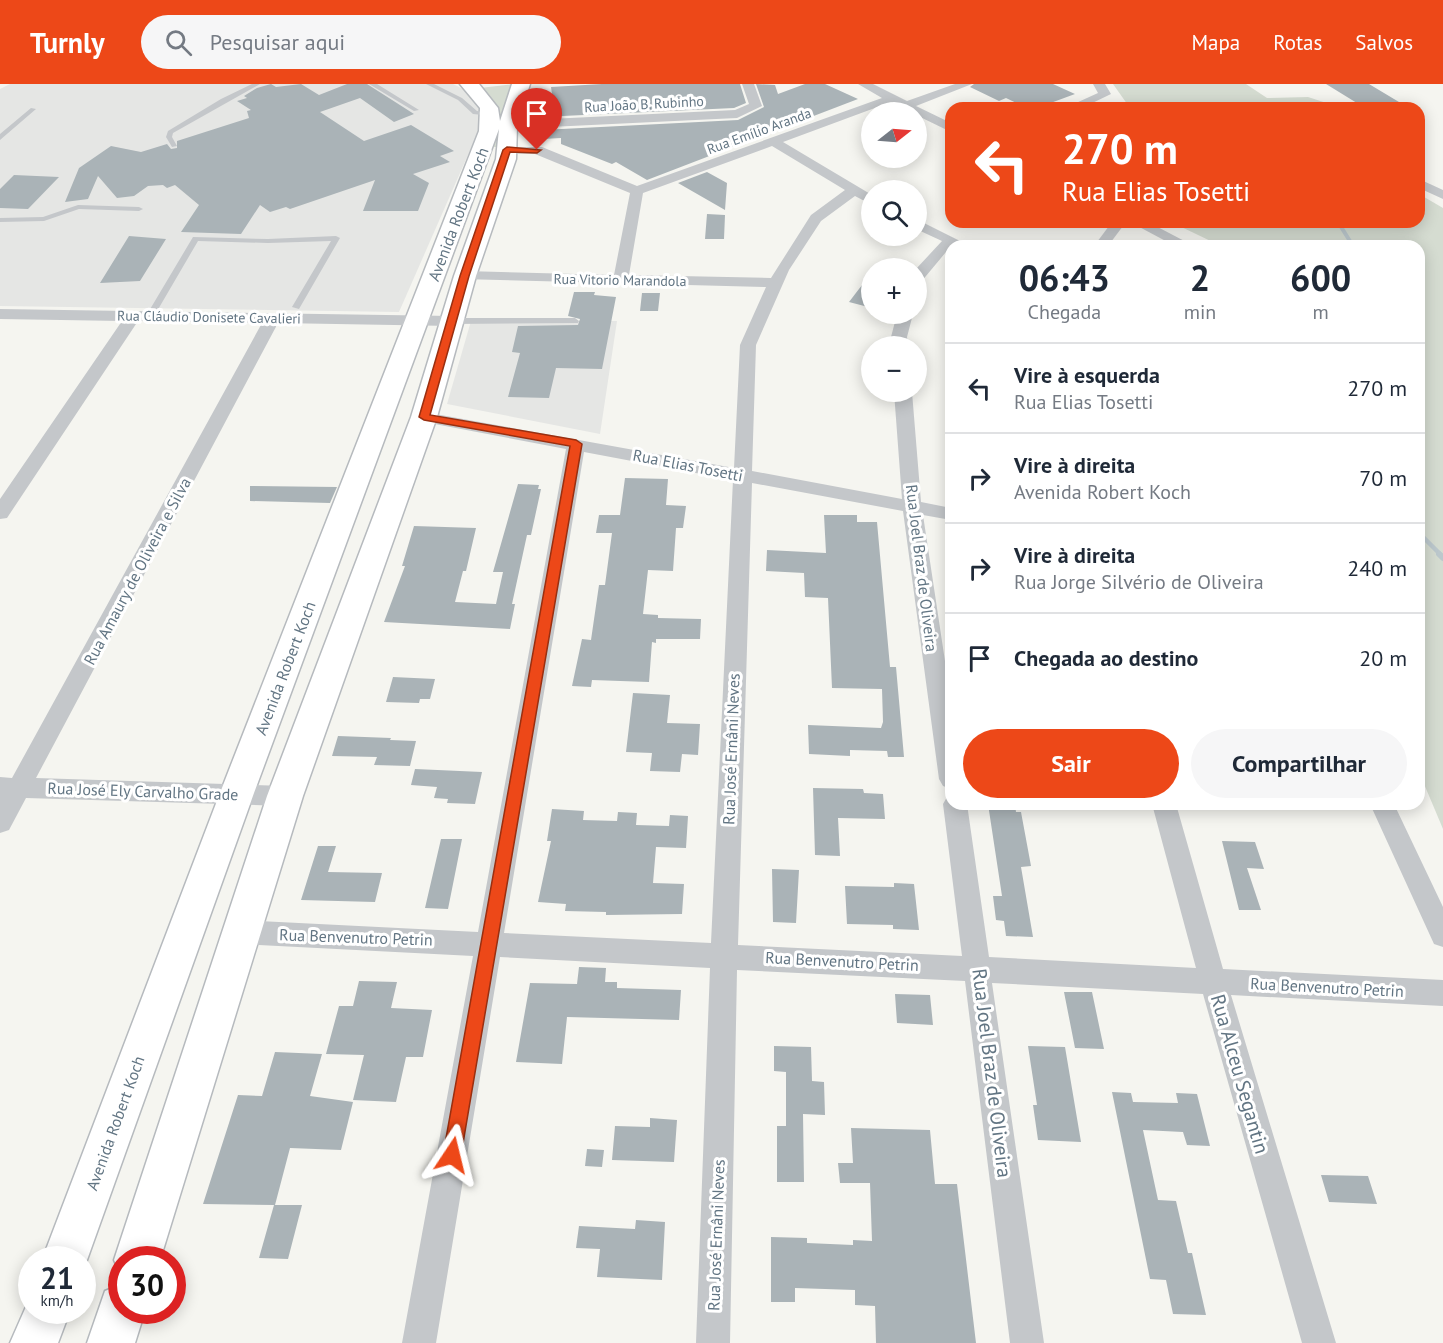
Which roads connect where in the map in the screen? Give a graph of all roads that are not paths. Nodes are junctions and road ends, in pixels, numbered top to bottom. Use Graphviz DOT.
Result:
graph roads {
  1 [pos="257,84"];
  2 [pos="372,84"];
  3 [pos="429,84"];
  4 [pos="469,84"];
  5 [pos="521,84"];
  6 [pos="748,84"];
  7 [pos="864,84"];
  8 [pos="966,84"];
  9 [pos="1102,89"];
  10 [pos="892,98"];
  11 [pos="901,102"];
  12 [pos="915,102"];
  13 [pos="1081,102"];
  14 [pos="33,109"];
  15 [pos="416,110"];
  16 [pos="927,115"];
  17 [pos="945,125"];
  18 [pos="494,135"];
  19 [pos="0,138"];
  20 [pos="774,142"];
  21 [pos="174,146"];
  22 [pos="1425,186"];
  23 [pos="637,191"];
  24 [pos="853,191"];
  25 [pos="861,195"];
  26 [pos="1443,195"];
  27 [pos="139,209"];
  28 [pos="2,222"];
  29 [pos="927,228"];
  30 [pos="1150,228"];
  31 [pos="951,240"];
  32 [pos="1174,240"];
  33 [pos="945,254"];
  34 [pos="927,269"];
  35 [pos="465,276"];
  36 [pos="621,280"];
  37 [pos="776,283"];
  38 [pos="296,307"];
  39 [pos="0,314"];
  40 [pos="142,316"];
  41 [pos="273,318"];
  42 [pos="418,320"];
  43 [pos="452,321"];
  44 [pos="575,321"];
  45 [pos="904,402"];
  46 [pos="424,417"];
  47 [pos="576,444"];
  48 [pos="741,475"];
  49 [pos="912,507"];
  50 [pos="0,513"];
  51 [pos="945,513"];
  52 [pos="945,737"];
  53 [pos="10,787"];
  54 [pos="237,793"];
  55 [pos="285,796"];
  56 [pos="956,810"];
  57 [pos="1166,810"];
  58 [pos="1385,810"];
  59 [pos="0,823"];
  60 [pos="241,932"];
  61 [pos="1443,935"];
  62 [pos="489,943"];
  63 [pos="724,955"];
  64 [pos="978,968"];
  65 [pos="1213,980"];
  66 [pos="1443,993"];
  67 [pos="70,1246"];
  68 [pos="141,1246"];
  69 [pos="41,1324"];
  70 [pos="117,1324"];
  71 [pos="34,1343"];
  72 [pos="111,1343"];
  73 [pos="419,1343"];
  74 [pos="713,1343"];
  75 [pos="1027,1343"];
  76 [pos="1318,1343"];
  1 -- 21 [label="lane"];
  2 -- 15 [label="lane"];
  3 -- 18 [label="lane"];
  4 -- 18 [label="main road"];
  5 -- 18 [label="main road, Avenida Robert Koch"];
  6 -- 18 [label="street, Rua João B. Rubinho"];
  7 -- 10 [label="street"];
  8 -- 12 [label="street"];
  9 -- 13 [label="street"];
  10 -- 11 [label="street"];
  10 -- 20 [label="street, Rua Emílio Aranda"];
  14 -- 19 [label="lane"];
  16 -- 17 [label="street"];
  18 -- 23 [label="street"];
  18 -- 35 [label="main road, Avenida Robert Koch"];
  18 -- 42 [label="main road, Avenida Robert Koch"];
  20 -- 23 [label="street, Rua Emílio Aranda"];
  20 -- 24 [label="street"];
  22 -- 26 [label="street"];
  23 -- 36 [label="street"];
  24 -- 25 [label="street"];
  24 -- 37 [label="street, Rua José Ernâni Neves"];
  27 -- 28 [label="lane"];
  29 -- 31 [label="street"];
  30 -- 32 [label="street"];
  33 -- 34 [label="street"];
  35 -- 36 [label="street, Rua Vitorio Marandola"];
  35 -- 43 [label="main road, Avenida Robert Koch"];
  36 -- 37 [label="street, Rua Vitorio Marandola"];
  37 -- 48 [label="street, Rua José Ernâni Neves"];
  38 -- 40 [label="lane"];
  39 -- 40 [label="street, Rua Cláudio Donisete Cavalieri"];
  40 -- 41 [label="street, Rua Cláudio Donisete Cavalieri"];
  40 -- 50 [label="street"];
  41 -- 42 [label="street, Rua Cláudio Donisete Cavalieri"];
  41 -- 53 [label="street, Rua Amaury de Oliveira e Silva"];
  42 -- 43 [label="street, Rua Cláudio Donisete Cavalieri"];
  42 -- 54 [label="main road, Avenida Robert Koch"];
  43 -- 44 [label="lane"];
  43 -- 46 [label="main road, Avenida Robert Koch"];
  45 -- 49 [label="street, Rua Joel Braz de Oliveira"];
  46 -- 47 [label="street, Rua Elias Tosetti"];
  46 -- 55 [label="main road, Avenida Robert Koch"];
  47 -- 48 [label="street, Rua Elias Tosetti"];
  47 -- 62 [label="street"];
  48 -- 49 [label="street, Rua Elias Tosetti"];
  48 -- 63 [label="street, Rua José Ernâni Neves"];
  49 -- 51 [label="street, Rua Elias Tosetti"];
  49 -- 52 [label="street, Rua Joel Braz de Oliveira"];
  53 -- 54 [label="street, Rua José Ely Carvalho Grade"];
  53 -- 59 [label="street, Rua Amaury de Oliveira e Silva"];
  54 -- 55 [label="street, Rua José Ely Carvalho Grade"];
  54 -- 67 [label="main road, Avenida Robert Koch"];
  55 -- 60 [label="main road, Avenida Robert Koch"];
  56 -- 64 [label="street, Rua Joel Braz de Oliveira"];
  57 -- 65 [label="street, Rua Alceu Segantin"];
  58 -- 61 [label="street"];
  60 -- 62 [label="street, Rua Benvenutro Petrin"];
  60 -- 68 [label="main road, Avenida Robert Koch"];
  62 -- 63 [label="street, Rua Benvenutro Petrin"];
  62 -- 73 [label="street"];
  63 -- 64 [label="street, Rua Benvenutro Petrin"];
  63 -- 74 [label="street, Rua José Ernâni Neves"];
  64 -- 65 [label="street, Rua Benvenutro Petrin"];
  64 -- 75 [label="street, Rua Joel Braz de Oliveira"];
  65 -- 66 [label="street, Rua Benvenutro Petrin"];
  65 -- 76 [label="street, Rua Alceu Segantin"];
  69 -- 71 [label="main road"];
  70 -- 72 [label="main road"];
}
